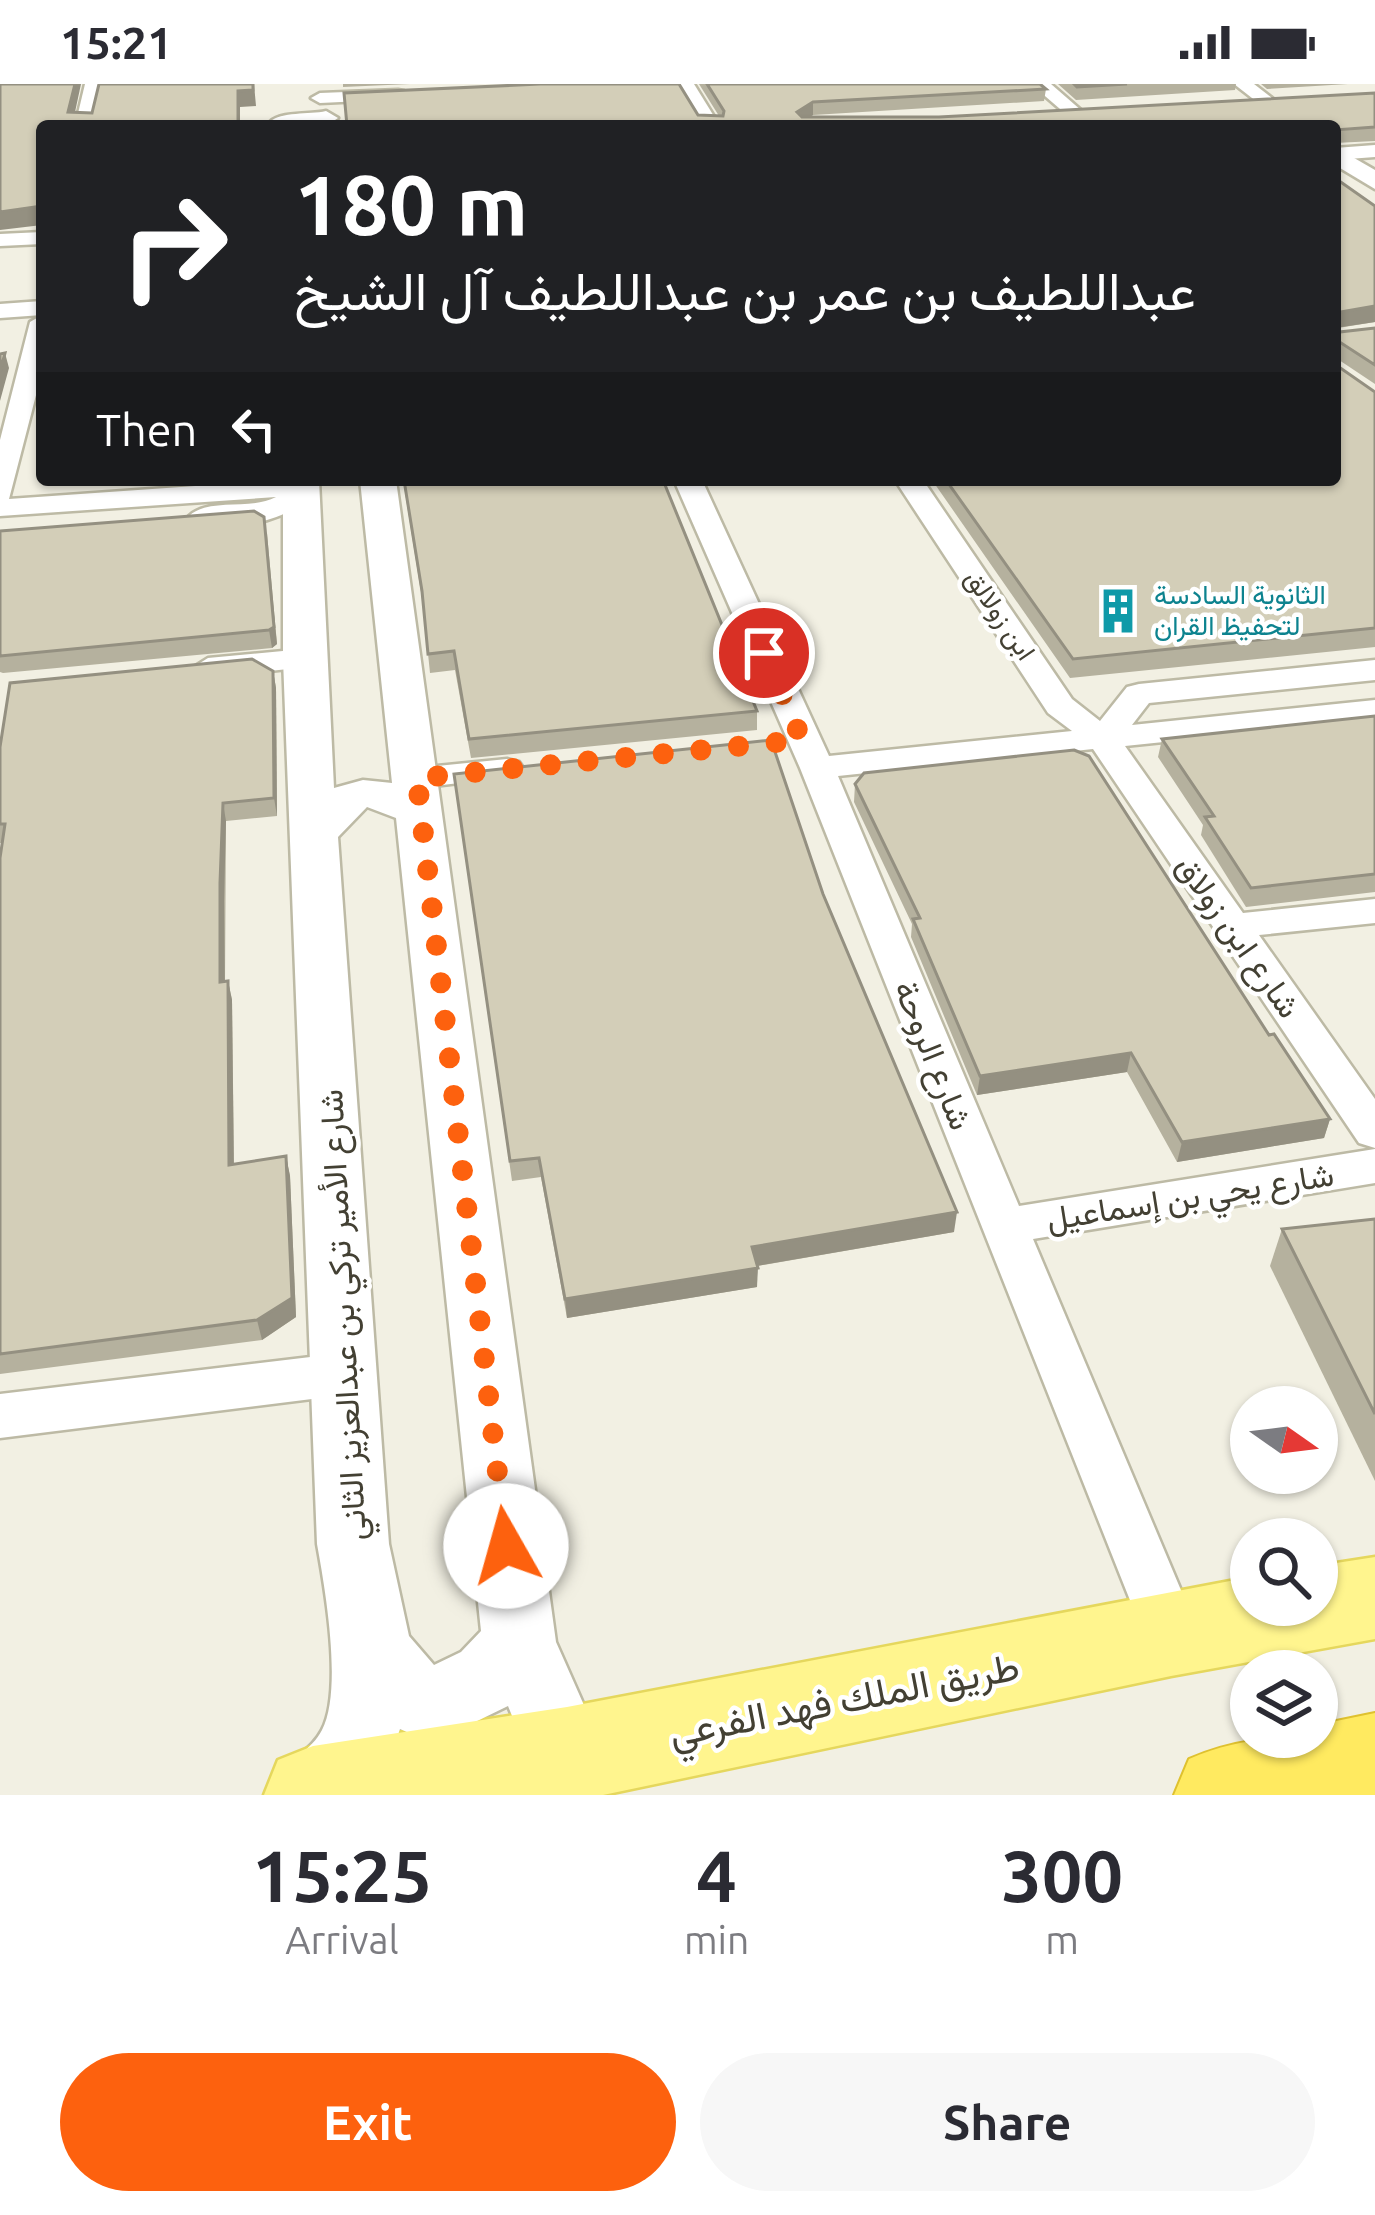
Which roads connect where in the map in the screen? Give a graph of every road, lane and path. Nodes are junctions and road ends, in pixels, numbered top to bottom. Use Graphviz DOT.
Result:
graph roads {
  1 [pos="94,84"];
  2 [pos="686,84"];
  3 [pos="1040,84"];
  4 [pos="1243,84"];
  5 [pos="414,94"];
  6 [pos="1263,105"];
  7 [pos="322,107"];
  8 [pos="1064,118"];
  9 [pos="85,120"];
  10 [pos="707,120"];
  11 [pos="1375,151"];
  12 [pos="1341,154"];
  13 [pos="1341,158"];
  14 [pos="1375,181"];
  15 [pos="1341,186"];
  16 [pos="1375,211"];
  17 [pos="36,238"];
  18 [pos="0,240"];
  19 [pos="36,308"];
  20 [pos="0,311"];
  21 [pos="36,346"];
  22 [pos="301,486"];
  23 [pos="379,486"];
  24 [pos="691,486"];
  25 [pos="913,486"];
  26 [pos="0,493"];
  27 [pos="0,508"];
  28 [pos="0,533"];
  29 [pos="304,659"];
  30 [pos="1375,670"];
  31 [pos="164,673"];
  32 [pos="1375,710"];
  33 [pos="1103,739"];
  34 [pos="757,744"];
  35 [pos="809,754"];
  36 [pos="312,761"];
  37 [pos="553,765"];
  38 [pos="416,780"];
  39 [pos="317,832"];
  40 [pos="1375,911"];
  41 [pos="1232,926"];
  42 [pos="1375,1132"];
  43 [pos="1375,1166"];
  44 [pos="1005,1226"];
  45 [pos="344,1374"];
  46 [pos="0,1416"];
  47 [pos="353,1544"];
  48 [pos="1375,1598"];
  49 [pos="1172,1633"];
  50 [pos="519,1642"];
  51 [pos="567,1755"];
  52 [pos="1375,1763"];
  53 [pos="311,1795"];
  54 [pos="1225,1795"];
  1 -- 9 [label="street"];
  2 -- 10 [label="street"];
  3 -- 8 [label="street"];
  4 -- 6 [label="street"];
  5 -- 7 [label="street"];
  11 -- 12 [label="street"];
  13 -- 14 [label="street"];
  15 -- 16 [label="street"];
  17 -- 18 [label="street"];
  19 -- 20 [label="street"];
  21 -- 26 [label="street"];
  22 -- 29 [label="street, شارع الأمير تركي بن عبدالعزيز الثاني"];
  23 -- 38 [label="street"];
  24 -- 35 [label="street, شارع الروحة"];
  25 -- 33 [label="street, ابن زولالق"];
  27 -- 28 [label="street"];
  29 -- 31 [label="street"];
  29 -- 36 [label="street, شارع الأمير تركي بن عبدالعزيز الثاني"];
  30 -- 33 [label="street"];
  32 -- 33 [label="street"];
  33 -- 35 [label="street"];
  33 -- 41 [label="street, شارع ابن زولاق"];
  34 -- 35 [label="street"];
  35 -- 44 [label="street, شارع الروحة"];
  36 -- 38 [label="street"];
  36 -- 39 [label="street, شارع الأمير تركي بن عبدالعزيز الثاني"];
  37 -- 38 [label="street"];
  38 -- 39 [label="street"];
  38 -- 50 [label="street"];
  39 -- 45 [label="street, شارع الأمير تركي بن عبدالعزيز الثاني"];
  40 -- 41 [label="street"];
  41 -- 42 [label="street, شارع ابن زولاق"];
  43 -- 44 [label="street, شارع يحي بن إسماعيل"];
  44 -- 49 [label="street, شارع الروحة"];
  45 -- 46 [label="street"];
  45 -- 47 [label="street, شارع الأمير تركي بن عبدالعزيز الثاني"];
  47 -- 50 [label="street, شارع الأمير تركي بن عبدالعزيز الثاني"];
  47 -- 53 [label="street"];
  48 -- 49 [label="main road, طريق الملك فهد الفرعي"];
  49 -- 51 [label="main road, طريق الملك فهد الفرعي"];
  50 -- 51 [label="street"];
  51 -- 53 [label="main road, طريق الملك فهد الفرعي"];
  52 -- 54 [label="highway"];
}
